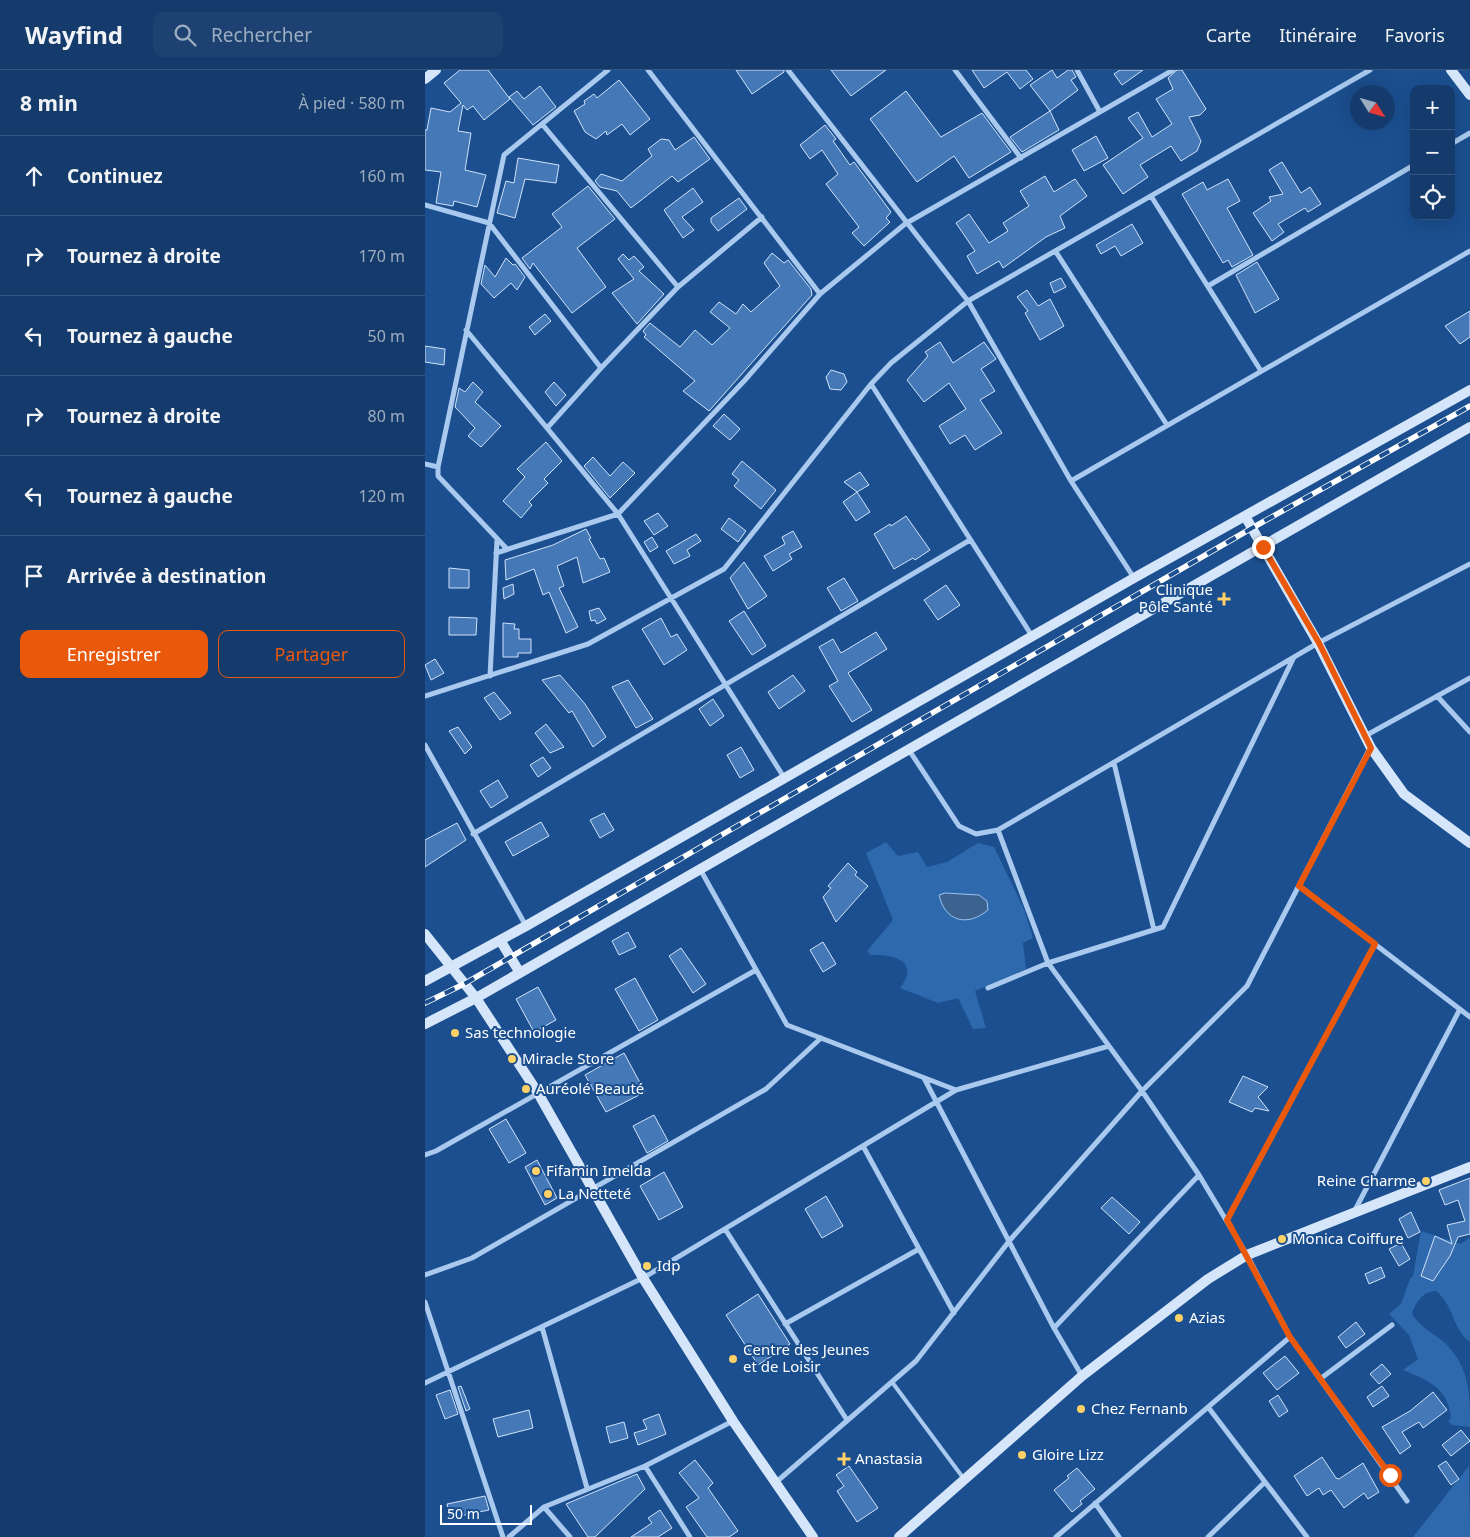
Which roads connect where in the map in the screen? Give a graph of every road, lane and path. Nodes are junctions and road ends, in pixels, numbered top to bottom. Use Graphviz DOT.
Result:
graph roads {
  1 [pos="436,70"];
  2 [pos="608,70"];
  3 [pos="648,70"];
  4 [pos="788,70"];
  5 [pos="955,70"];
  6 [pos="1077,70"];
  7 [pos="1173,70"];
  8 [pos="1370,70"];
  9 [pos="1451,70"];
  10 [pos="425,79"];
  11 [pos="1470,95"];
  12 [pos="1100,112"];
  13 [pos="542,124"];
  14 [pos="1470,133"];
  15 [pos="1455,142"];
  16 [pos="1021,158"];
  17 [pos="1410,168"];
  18 [pos="1151,196"];
  19 [pos="425,205"];
  20 [pos="762,217"];
  21 [pos="489,223"];
  22 [pos="905,224"];
  23 [pos="1470,250"];
  24 [pos="1056,252"];
  25 [pos="1208,286"];
  26 [pos="679,287"];
  27 [pos="820,294"];
  28 [pos="967,301"];
  29 [pos="466,330"];
  30 [pos="601,368"];
  31 [pos="1261,371"];
  32 [pos="871,384"];
  33 [pos="1470,390"];
  34 [pos="1167,425"];
  35 [pos="548,427"];
  36 [pos="1470,428"];
  37 [pos="425,464"];
  38 [pos="437,467"];
  39 [pos="1071,481"];
  40 [pos="618,514"];
  41 [pos="1245,516"];
  42 [pos="497,540"];
  43 [pos="970,540"];
  44 [pos="1263,547"];
  45 [pos="507,549"];
  46 [pos="496,553"];
  47 [pos="1470,564"];
  48 [pos="1134,578"];
  49 [pos="669,599"];
  50 [pos="1033,637"];
  51 [pos="1319,643"];
  52 [pos="1294,657"];
  53 [pos="490,676"];
  54 [pos="1470,678"];
  55 [pos="726,685"];
  56 [pos="425,696"];
  57 [pos="1437,696"];
  58 [pos="1470,732"];
  59 [pos="1364,736"];
  60 [pos="425,745"];
  61 [pos="1371,748"];
  62 [pos="908,749"];
  63 [pos="1114,763"];
  64 [pos="785,779"];
  65 [pos="998,830"];
  66 [pos="473,834"];
  67 [pos="1470,844"];
  68 [pos="700,868"];
  69 [pos="1299,886"];
  70 [pos="526,926"];
  71 [pos="1154,930"];
  72 [pos="425,934"];
  73 [pos="500,940"];
  74 [pos="1375,944"];
  75 [pos="1047,963"];
  76 [pos="450,967"];
  77 [pos="756,970"];
  78 [pos="520,972"];
  79 [pos="425,981"];
  80 [pos="988,988"];
  81 [pos="476,998"];
  82 [pos="1460,1009"];
  83 [pos="1470,1017"];
  84 [pos="425,1024"];
  85 [pos="821,1038"];
  86 [pos="1109,1046"];
  87 [pos="924,1078"];
  88 [pos="956,1090"];
  89 [pos="1142,1091"];
  90 [pos="538,1093"];
  91 [pos="937,1102"];
  92 [pos="863,1146"];
  93 [pos="425,1155"];
  94 [pos="1470,1167"];
  95 [pos="1199,1175"];
  96 [pos="593,1188"];
  97 [pos="1353,1214"];
  98 [pos="1227,1220"];
  99 [pos="725,1229"];
  100 [pos="1010,1240"];
  101 [pos="919,1249"];
  102 [pos="1247,1255"];
  103 [pos="425,1274"];
  104 [pos="643,1278"];
  105 [pos="425,1302"];
  106 [pos="954,1313"];
  107 [pos="785,1324"];
  108 [pos="1392,1325"];
  109 [pos="542,1327"];
  110 [pos="1054,1328"];
  111 [pos="1290,1337"];
  112 [pos="448,1372"];
  113 [pos="1082,1376"];
  114 [pos="1320,1379"];
  115 [pos="892,1382"];
  116 [pos="425,1383"];
  117 [pos="1208,1408"];
  118 [pos="847,1420"];
  119 [pos="733,1421"];
  120 [pos="645,1466"];
  121 [pos="965,1481"];
  122 [pos="1265,1482"];
  123 [pos="775,1484"];
  124 [pos="587,1488"];
  125 [pos="1407,1501"];
  126 [pos="1095,1504"];
  127 [pos="544,1507"];
  128 [pos="503,1537"];
  129 [pos="509,1537"];
  130 [pos="570,1537"];
  131 [pos="690,1537"];
  132 [pos="813,1537"];
  133 [pos="899,1537"];
  134 [pos="1056,1537"];
  135 [pos="1119,1537"];
  136 [pos="1208,1537"];
  137 [pos="1307,1537"];
  1 -- 10 [label="main road"];
  2 -- 13 [label="street"];
  3 -- 20 [label="street"];
  4 -- 22 [label="street"];
  5 -- 16 [label="street"];
  6 -- 12 [label="street"];
  7 -- 12 [label="street"];
  8 -- 18 [label="street"];
  9 -- 11 [label="main road"];
  12 -- 16 [label="street"];
  13 -- 21 [label="street"];
  13 -- 26 [label="street"];
  14 -- 15 [label="street"];
  16 -- 22 [label="street"];
  17 -- 25 [label="street"];
  18 -- 24 [label="street"];
  18 -- 25 [label="street"];
  19 -- 21 [label="street"];
  20 -- 26 [label="street"];
  20 -- 27 [label="street"];
  21 -- 29 [label="street"];
  21 -- 30 [label="street"];
  22 -- 27 [label="street"];
  22 -- 28 [label="street"];
  23 -- 31 [label="street"];
  24 -- 28 [label="street"];
  24 -- 34 [label="street"];
  25 -- 31 [label="street"];
  26 -- 30 [label="street"];
  27 -- 40 [label="street"];
  28 -- 32 [label="street"];
  28 -- 39 [label="street"];
  29 -- 35 [label="street"];
  29 -- 38 [label="street"];
  30 -- 35 [label="street"];
  31 -- 34 [label="street"];
  32 -- 43 [label="street"];
  32 -- 49 [label="street"];
  33 -- 41 [label="main road"];
  34 -- 39 [label="street"];
  35 -- 40 [label="street"];
  36 -- 44 [label="main road"];
  37 -- 38 [label="street"];
  38 -- 42 [label="street"];
  39 -- 48 [label="street"];
  40 -- 45 [label="street"];
  40 -- 49 [label="street"];
  41 -- 44 [label="main road"];
  41 -- 48 [label="main road"];
  42 -- 45 [label="street"];
  42 -- 46 [label="street"];
  43 -- 50 [label="street"];
  43 -- 55 [label="street"];
  44 -- 51 [label="main road"];
  44 -- 62 [label="main road"];
  45 -- 46 [label="street"];
  46 -- 53 [label="street"];
  47 -- 51 [label="street"];
  48 -- 50 [label="main road"];
  49 -- 53 [label="street"];
  49 -- 55 [label="street"];
  50 -- 64 [label="main road"];
  51 -- 52 [label="street"];
  51 -- 59 [label="main road"];
  52 -- 63 [label="street"];
  52 -- 71 [label="street"];
  53 -- 56 [label="street"];
  54 -- 57 [label="street"];
  55 -- 64 [label="street"];
  55 -- 66 [label="street"];
  57 -- 58 [label="street"];
  57 -- 59 [label="street"];
  59 -- 61 [label="main road"];
  60 -- 66 [label="street"];
  61 -- 67 [label="main road"];
  61 -- 69 [label="street"];
  62 -- 65 [label="street"];
  62 -- 68 [label="main road"];
  63 -- 65 [label="street"];
  63 -- 71 [label="street"];
  64 -- 70 [label="main road"];
  65 -- 75 [label="street"];
  66 -- 70 [label="street"];
  68 -- 77 [label="street"];
  68 -- 78 [label="main road"];
  69 -- 74 [label="street"];
  69 -- 89 [label="street"];
  70 -- 73 [label="main road"];
  71 -- 75 [label="street"];
  72 -- 76 [label="main road"];
  73 -- 76 [label="main road"];
  73 -- 78 [label="main road"];
  74 -- 82 [label="street"];
  74 -- 98 [label="street"];
  75 -- 80 [label="street"];
  75 -- 86 [label="street"];
  76 -- 79 [label="main road"];
  76 -- 81 [label="main road"];
  77 -- 85 [label="street"];
  77 -- 90 [label="street"];
  78 -- 81 [label="main road"];
  81 -- 84 [label="main road"];
  81 -- 90 [label="main road"];
  82 -- 83 [label="street"];
  82 -- 97 [label="street"];
  85 -- 87 [label="street"];
  85 -- 96 [label="street"];
  86 -- 88 [label="street"];
  86 -- 89 [label="street"];
  87 -- 88 [label="street"];
  87 -- 91 [label="street"];
  88 -- 91 [label="street"];
  89 -- 95 [label="street"];
  89 -- 100 [label="street"];
  90 -- 93 [label="street"];
  90 -- 96 [label="main road"];
  91 -- 92 [label="street"];
  91 -- 100 [label="street"];
  92 -- 99 [label="street"];
  92 -- 101 [label="street"];
  94 -- 97 [label="main road"];
  95 -- 98 [label="street"];
  95 -- 110 [label="street"];
  96 -- 103 [label="street"];
  96 -- 104 [label="main road"];
  97 -- 102 [label="main road"];
  98 -- 102 [label="street"];
  99 -- 104 [label="street"];
  99 -- 107 [label="street"];
  100 -- 106 [label="street"];
  100 -- 110 [label="street"];
  101 -- 106 [label="street"];
  101 -- 107 [label="street"];
  102 -- 111 [label="street"];
  102 -- 113 [label="main road"];
  104 -- 109 [label="street"];
  104 -- 119 [label="main road"];
  105 -- 112 [label="street"];
  106 -- 115 [label="street"];
  107 -- 118 [label="street"];
  108 -- 114 [label="street"];
  109 -- 112 [label="street"];
  109 -- 124 [label="street"];
  110 -- 113 [label="street"];
  111 -- 114 [label="street"];
  111 -- 117 [label="street"];
  112 -- 116 [label="street"];
  112 -- 128 [label="street"];
  113 -- 121 [label="main road"];
  114 -- 125 [label="street"];
  115 -- 118 [label="street"];
  115 -- 121 [label="lane"];
  117 -- 122 [label="street"];
  117 -- 126 [label="street"];
  118 -- 123 [label="street"];
  119 -- 120 [label="street"];
  119 -- 123 [label="main road"];
  120 -- 124 [label="street"];
  120 -- 131 [label="street"];
  121 -- 133 [label="main road"];
  122 -- 136 [label="street"];
  122 -- 137 [label="street"];
  123 -- 132 [label="main road"];
  124 -- 127 [label="street"];
  126 -- 134 [label="street"];
  126 -- 135 [label="street"];
  127 -- 129 [label="street"];
  127 -- 130 [label="street"];
}
